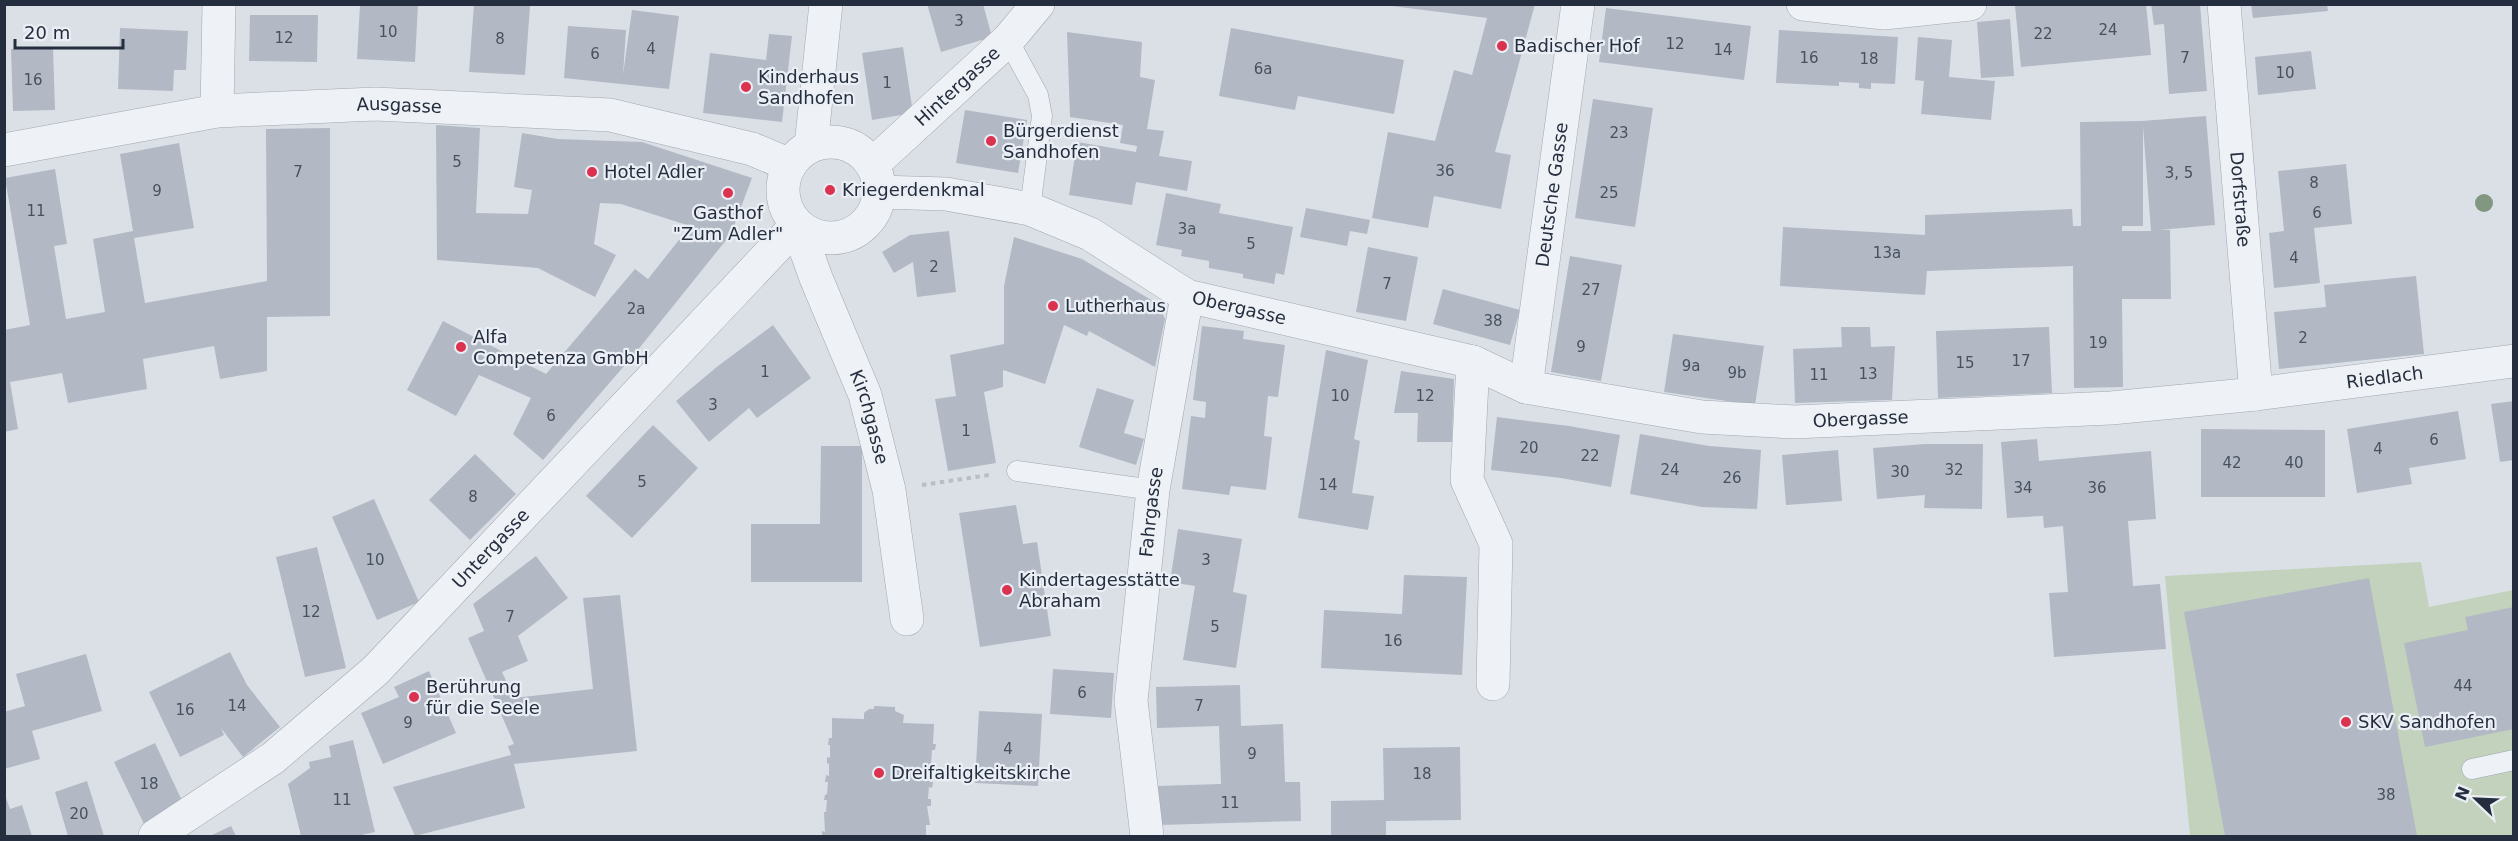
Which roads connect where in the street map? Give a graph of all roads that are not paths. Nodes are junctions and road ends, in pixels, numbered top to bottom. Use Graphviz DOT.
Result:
graph roads {
  1 [pos="219,4"];
  2 [pos="826,4"];
  3 [pos="1038,4"];
  4 [pos="1578,4"];
  5 [pos="1803,4"];
  6 [pos="1970,4"];
  7 [pos="2224,4"];
  8 [pos="1008,40"];
  9 [pos="217,111"];
  10 [pos="4,150"];
  11 [pos="801,156"];
  12 [pos="876,178"];
  13 [pos="1030,209"];
  14 [pos="797,225"];
  15 [pos="1187,296"];
  16 [pos="2514,361"];
  17 [pos="1473,362"];
  18 [pos="1526,387"];
  19 [pos="2256,394"];
  20 [pos="1017,471"];
  21 [pos="1153,490"];
  22 [pos="907,619"];
  23 [pos="1493,684"];
  24 [pos="2514,760"];
  25 [pos="2472,769"];
  26 [pos="155,837"];
  27 [pos="1147,837"];
  1 -- 9 [label="street"];
  2 -- 11 [label="street"];
  3 -- 8 [label="street, Hintergasse"];
  4 -- 18 [label="street, Deutsche Gasse"];
  5 -- 6 [label="street"];
  7 -- 19 [label="street, Dorfstraße"];
  8 -- 12 [label="street, Hintergasse"];
  8 -- 13 [label="lane"];
  9 -- 10 [label="street, Ausgasse"];
  9 -- 11 [label="street, Ausgasse"];
  11 -- 12 [label="street"];
  11 -- 14 [label="street"];
  12 -- 13 [label="street, Obergasse"];
  12 -- 14 [label="street"];
  13 -- 15 [label="street, Obergasse"];
  14 -- 22 [label="street, Kirchgasse"];
  14 -- 26 [label="street, Untergasse"];
  15 -- 17 [label="street, Obergasse"];
  15 -- 21 [label="street, Fahrgasse"];
  16 -- 19 [label="street, Riedlach"];
  17 -- 18 [label="street, Obergasse"];
  17 -- 23 [label="street"];
  18 -- 19 [label="street, Obergasse"];
  20 -- 21 [label="lane"];
  21 -- 27 [label="street, Fahrgasse"];
  24 -- 25 [label="lane"];
}
